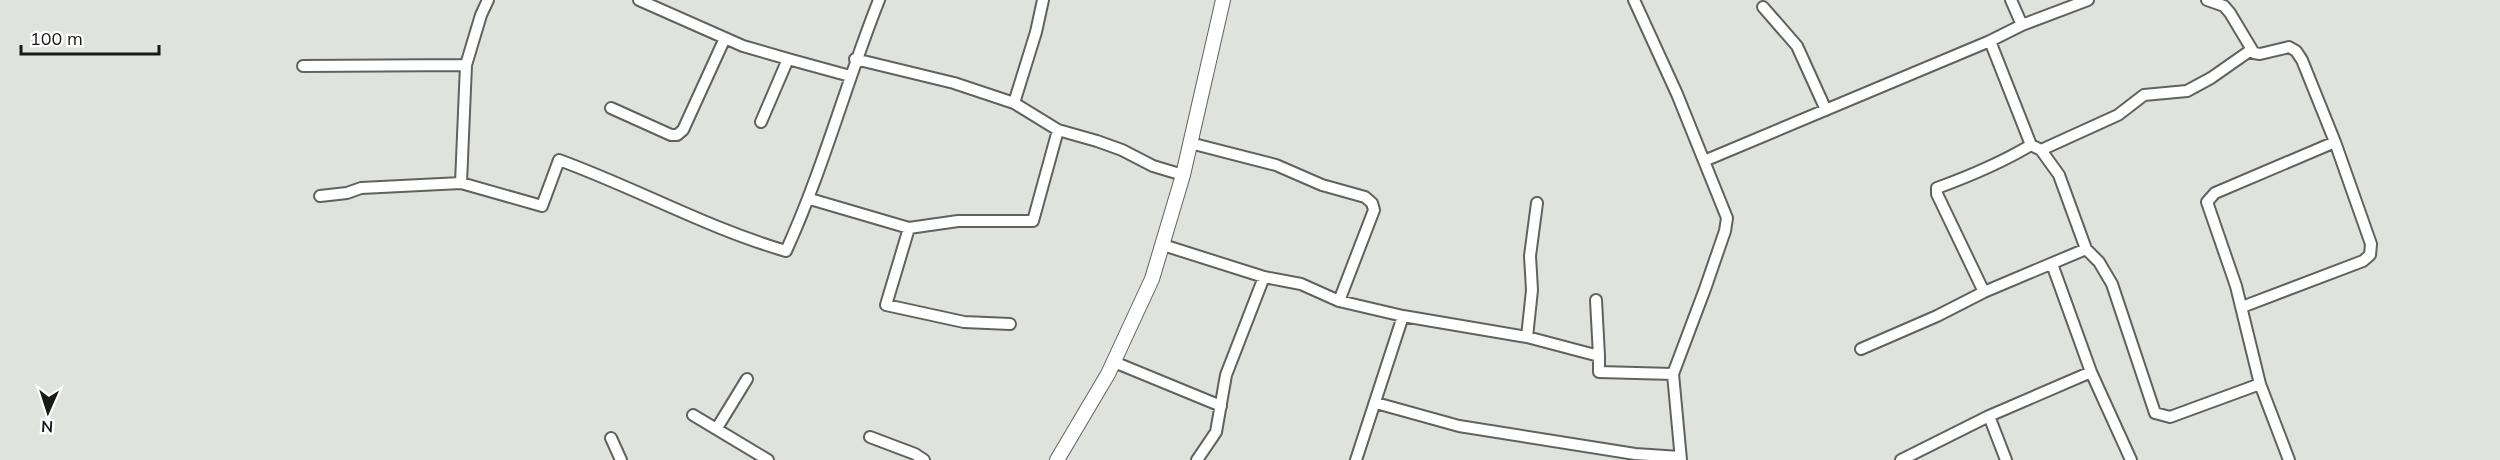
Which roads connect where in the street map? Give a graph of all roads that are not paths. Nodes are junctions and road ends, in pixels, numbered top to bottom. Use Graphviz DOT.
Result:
graph roads {
  1 [pos="488,0"];
  2 [pos="639,0"];
  3 [pos="879,0"];
  4 [pos="1043,0"];
  5 [pos="1223,0"];
  6 [pos="1634,0"];
  7 [pos="2011,0"];
  8 [pos="2088,0"];
  9 [pos="2207,0"];
  10 [pos="2225,3"];
  11 [pos="1763,8"];
  12 [pos="2022,25"];
  13 [pos="725,38"];
  14 [pos="1990,41"];
  15 [pos="2250,50"];
  16 [pos="788,59"];
  17 [pos="855,59"];
  18 [pos="466,65"];
  19 [pos="303,66"];
  20 [pos="850,76"];
  21 [pos="1014,103"];
  22 [pos="611,108"];
  23 [pos="1826,110"];
  24 [pos="761,122"];
  25 [pos="1058,130"];
  26 [pos="1190,142"];
  27 [pos="2335,142"];
  28 [pos="2036,147"];
  29 [pos="1704,161"];
  30 [pos="1183,175"];
  31 [pos="461,183"];
  32 [pos="320,196"];
  33 [pos="810,199"];
  34 [pos="1537,203"];
  35 [pos="909,228"];
  36 [pos="1163,245"];
  37 [pos="2086,249"];
  38 [pos="2052,264"];
  39 [pos="1264,277"];
  40 [pos="1984,292"];
  41 [pos="1596,300"];
  42 [pos="1338,301"];
  43 [pos="2242,307"];
  44 [pos="1403,316"];
  45 [pos="1010,324"];
  46 [pos="1527,337"];
  47 [pos="1861,349"];
  48 [pos="1599,356"];
  49 [pos="1114,362"];
  50 [pos="2091,372"];
  51 [pos="1673,374"];
  52 [pos="747,379"];
  53 [pos="2260,384"];
  54 [pos="1376,404"];
  55 [pos="1221,406"];
  56 [pos="693,415"];
  57 [pos="1989,416"];
  58 [pos="717,428"];
  59 [pos="870,437"];
  60 [pos="611,438"];
  61 [pos="1681,458"];
  62 [pos="621,460"];
  63 [pos="768,460"];
  64 [pos="924,460"];
  65 [pos="1057,460"];
  66 [pos="1197,460"];
  67 [pos="1356,460"];
  68 [pos="1900,460"];
  69 [pos="2006,460"];
  70 [pos="2131,460"];
  71 [pos="2289,460"];
  1 -- 18 [label="street"];
  2 -- 13 [label="street"];
  3 -- 17 [label="street"];
  4 -- 21 [label="street"];
  5 -- 26 [label="street"];
  6 -- 29 [label="street"];
  7 -- 12 [label="street"];
  8 -- 12 [label="street"];
  9 -- 10 [label="street"];
  10 -- 15 [label="street"];
  11 -- 23 [label="street"];
  12 -- 14 [label="street"];
  13 -- 16 [label="street"];
  13 -- 22 [label="street"];
  14 -- 23 [label="street"];
  14 -- 28 [label="street"];
  15 -- 27 [label="street"];
  15 -- 28 [label="street"];
  16 -- 20 [label="street"];
  16 -- 24 [label="street"];
  17 -- 20 [label="street"];
  17 -- 21 [label="street"];
  18 -- 19 [label="street"];
  18 -- 31 [label="street"];
  20 -- 33 [label="street"];
  21 -- 25 [label="street"];
  23 -- 29 [label="street"];
  25 -- 30 [label="street"];
  25 -- 35 [label="street"];
  26 -- 30 [label="street"];
  26 -- 42 [label="street"];
  27 -- 43 [label="street"];
  27 -- 43 [label="street"];
  28 -- 37 [label="street"];
  28 -- 40 [label="street"];
  29 -- 51 [label="street"];
  30 -- 36 [label="street"];
  31 -- 32 [label="street"];
  31 -- 33 [label="street"];
  33 -- 35 [label="street"];
  34 -- 46 [label="street"];
  35 -- 45 [label="street"];
  36 -- 39 [label="street"];
  36 -- 49 [label="street"];
  37 -- 38 [label="street"];
  37 -- 53 [label="street"];
  38 -- 40 [label="street"];
  38 -- 50 [label="street"];
  39 -- 42 [label="street"];
  39 -- 55 [label="street"];
  40 -- 47 [label="street"];
  41 -- 48 [label="street"];
  42 -- 44 [label="street"];
  43 -- 53 [label="street"];
  44 -- 46 [label="street"];
  44 -- 54 [label="street"];
  46 -- 48 [label="street"];
  48 -- 51 [label="street"];
  49 -- 55 [label="street"];
  49 -- 65 [label="street"];
  50 -- 57 [label="street"];
  50 -- 70 [label="street"];
  51 -- 61 [label="street"];
  52 -- 58 [label="street"];
  53 -- 71 [label="street"];
  54 -- 61 [label="street"];
  54 -- 67 [label="street"];
  55 -- 66 [label="street"];
  56 -- 58 [label="street"];
  57 -- 68 [label="street"];
  57 -- 69 [label="street"];
  58 -- 63 [label="street"];
  59 -- 64 [label="street"];
  60 -- 62 [label="street"];
}
